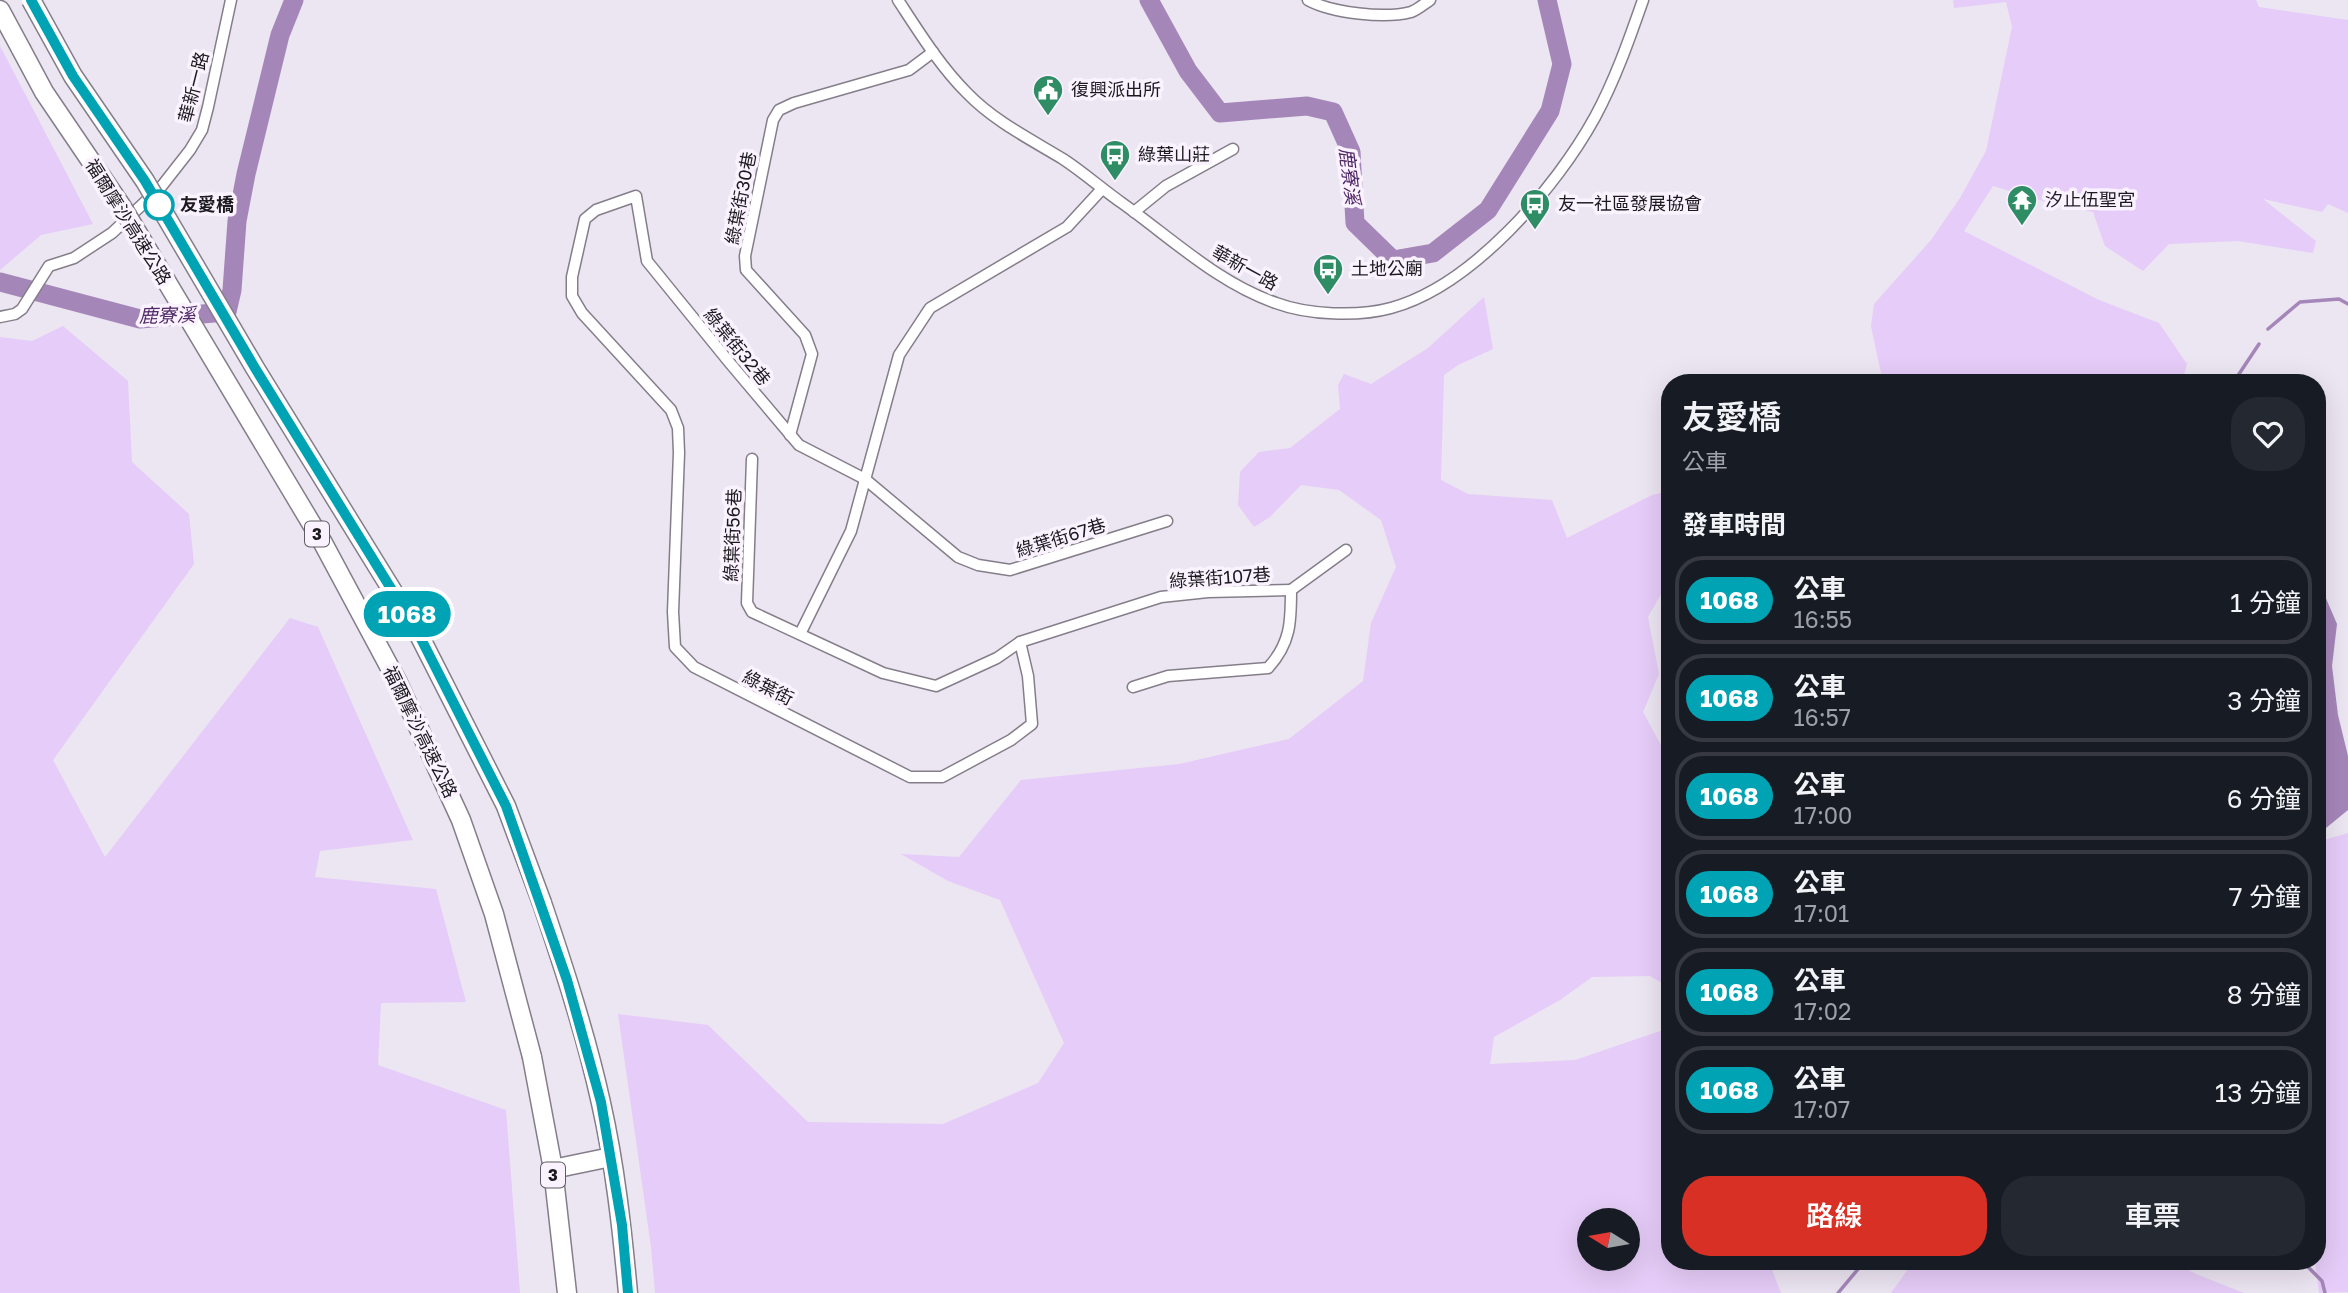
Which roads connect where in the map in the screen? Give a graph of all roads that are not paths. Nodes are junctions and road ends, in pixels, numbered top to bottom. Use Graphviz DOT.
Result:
graph roads {
  1 [pos="31,0"];
  2 [pos="231,0"];
  3 [pos="898,0"];
  4 [pos="1308,0"];
  5 [pos="1430,0"];
  6 [pos="1643,0"];
  7 [pos="0,10"];
  8 [pos="933,52"];
  9 [pos="1233,149"];
  10 [pos="1102,189"];
  11 [pos="636,196"];
  12 [pos="1134,212"];
  13 [pos="0,317"];
  14 [pos="790,435"];
  15 [pos="752,458"];
  16 [pos="865,479"];
  17 [pos="1167,521"];
  18 [pos="1346,550"];
  19 [pos="1291,590"];
  20 [pos="800,634"];
  21 [pos="1020,642"];
  22 [pos="1133,688"];
  23 [pos="611,1157"];
  24 [pos="553,1169"];
  25 [pos="567,1293"];
  26 [pos="628,1293"];
  1 -- 23 [label="highway, 福爾摩沙高速公路 / 3, bridge"];
  2 -- 13 [label="street, 華新一路"];
  3 -- 8 [label="street, 華新一路"];
  4 -- 5 [label="street"];
  6 -- 12 [label="street, 華新一路"];
  7 -- 24 [label="highway, 福爾摩沙高速公路 / 3, bridge"];
  8 -- 10 [label="street, 華新一路"];
  8 -- 14 [label="street, 綠葉街30巷"];
  9 -- 12 [label="street"];
  10 -- 12 [label="street, 華新一路"];
  10 -- 16 [label="street"];
  11 -- 14 [label="street, 綠葉街32巷"];
  11 -- 21 [label="street, 綠葉街"];
  14 -- 16 [label="street, 綠葉街32巷"];
  15 -- 20 [label="street, 綠葉街56巷"];
  16 -- 17 [label="street, 綠葉街67巷"];
  16 -- 20 [label="street"];
  18 -- 19 [label="street"];
  19 -- 21 [label="street, 綠葉街107巷"];
  19 -- 22 [label="street, 綠葉街107巷"];
  20 -- 21 [label="street"];
  23 -- 24 [label="highway"];
  23 -- 26 [label="highway, 福爾摩沙高速公路 / 3"];
  24 -- 25 [label="highway, 福爾摩沙高速公路 / 3"];
}
